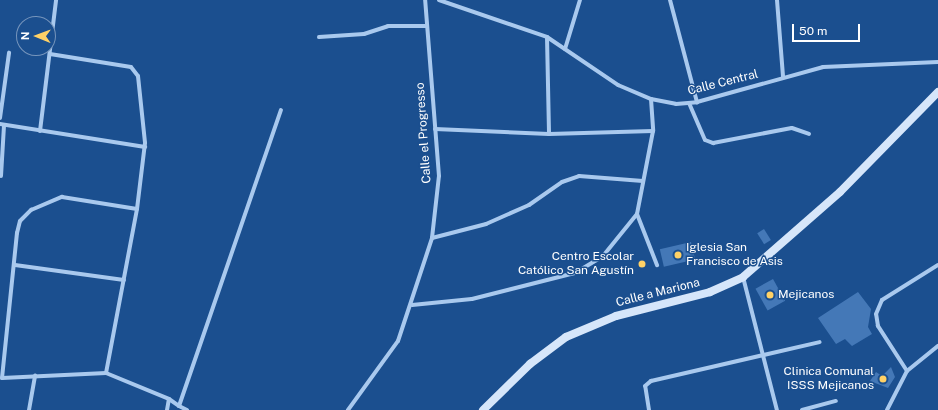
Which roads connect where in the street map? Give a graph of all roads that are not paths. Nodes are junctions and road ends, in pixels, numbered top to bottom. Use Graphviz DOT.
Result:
graph roads {
  1 [pos="56,0"];
  2 [pos="425,0"];
  3 [pos="439,0"];
  4 [pos="580,0"];
  5 [pos="670,0"];
  6 [pos="777,0"];
  7 [pos="54,16"];
  8 [pos="426,26"];
  9 [pos="319,37"];
  10 [pos="547,37"];
  11 [pos="566,49"];
  12 [pos="9,53"];
  13 [pos="56,55"];
  14 [pos="50,56"];
  15 [pos="938,62"];
  16 [pos="783,77"];
  17 [pos="938,92"];
  18 [pos="650,99"];
  19 [pos="689,102"];
  20 [pos="697,102"];
  21 [pos="281,110"];
  22 [pos="0,118"];
  23 [pos="2,125"];
  24 [pos="435,128"];
  25 [pos="40,131"];
  26 [pos="653,132"];
  27 [pos="549,134"];
  28 [pos="809,134"];
  29 [pos="145,147"];
  30 [pos="1,176"];
  31 [pos="643,181"];
  32 [pos="138,209"];
  33 [pos="636,214"];
  34 [pos="432,238"];
  35 [pos="15,265"];
  36 [pos="657,265"];
  37 [pos="938,265"];
  38 [pos="743,277"];
  39 [pos="124,280"];
  40 [pos="412,305"];
  41 [pos="820,342"];
  42 [pos="938,346"];
  43 [pos="764,356"];
  44 [pos="907,371"];
  45 [pos="106,373"];
  46 [pos="35,376"];
  47 [pos="1,378"];
  48 [pos="169,399"];
  49 [pos="493,400"];
  50 [pos="836,401"];
  51 [pos="179,406"];
  52 [pos="29,410"];
  53 [pos="167,410"];
  54 [pos="187,410"];
  55 [pos="348,410"];
  56 [pos="483,410"];
  57 [pos="492,410"];
  58 [pos="649,410"];
  59 [pos="777,410"];
  60 [pos="802,410"];
  61 [pos="887,410"];
  1 -- 7 [label="street"];
  2 -- 8 [label="street, Calle el Progresso"];
  3 -- 10 [label="street, Calle Central"];
  4 -- 11 [label="street"];
  5 -- 20 [label="street"];
  6 -- 16 [label="street"];
  8 -- 9 [label="street"];
  8 -- 24 [label="street, Calle el Progresso"];
  10 -- 11 [label="street, Calle Central"];
  10 -- 27 [label="street"];
  11 -- 18 [label="street, Calle Central"];
  12 -- 22 [label="street"];
  13 -- 29 [label="street"];
  14 -- 25 [label="street"];
  15 -- 16 [label="street, Calle Central"];
  16 -- 20 [label="street, Calle Central"];
  17 -- 38 [label="main road, Calle a Mariona"];
  18 -- 19 [label="street, Calle Central"];
  18 -- 26 [label="street"];
  19 -- 20 [label="street, Calle Central"];
  19 -- 28 [label="street"];
  21 -- 51 [label="street"];
  23 -- 25 [label="street"];
  23 -- 30 [label="street"];
  24 -- 27 [label="street"];
  24 -- 34 [label="street, Calle el Progresso"];
  25 -- 29 [label="street"];
  26 -- 27 [label="street"];
  26 -- 31 [label="street"];
  29 -- 32 [label="street"];
  31 -- 33 [label="street"];
  31 -- 34 [label="street"];
  32 -- 35 [label="street"];
  32 -- 39 [label="street"];
  33 -- 36 [label="street"];
  33 -- 40 [label="street"];
  34 -- 40 [label="street, Calle el Progresso"];
  35 -- 39 [label="street"];
  35 -- 47 [label="street"];
  37 -- 44 [label="street"];
  38 -- 43 [label="street"];
  38 -- 49 [label="main road, Calle a Mariona"];
  39 -- 45 [label="street"];
  40 -- 55 [label="street, Calle el Progresso"];
  41 -- 43 [label="street"];
  42 -- 44 [label="street"];
  43 -- 58 [label="street"];
  43 -- 59 [label="street"];
  44 -- 61 [label="street"];
  45 -- 46 [label="street"];
  45 -- 48 [label="street"];
  46 -- 47 [label="street"];
  46 -- 52 [label="street"];
  48 -- 51 [label="street"];
  48 -- 53 [label="street"];
  49 -- 56 [label="main road, Calle a Mariona"];
  49 -- 57 [label="street"];
  50 -- 60 [label="street"];
  51 -- 54 [label="street"];
}
